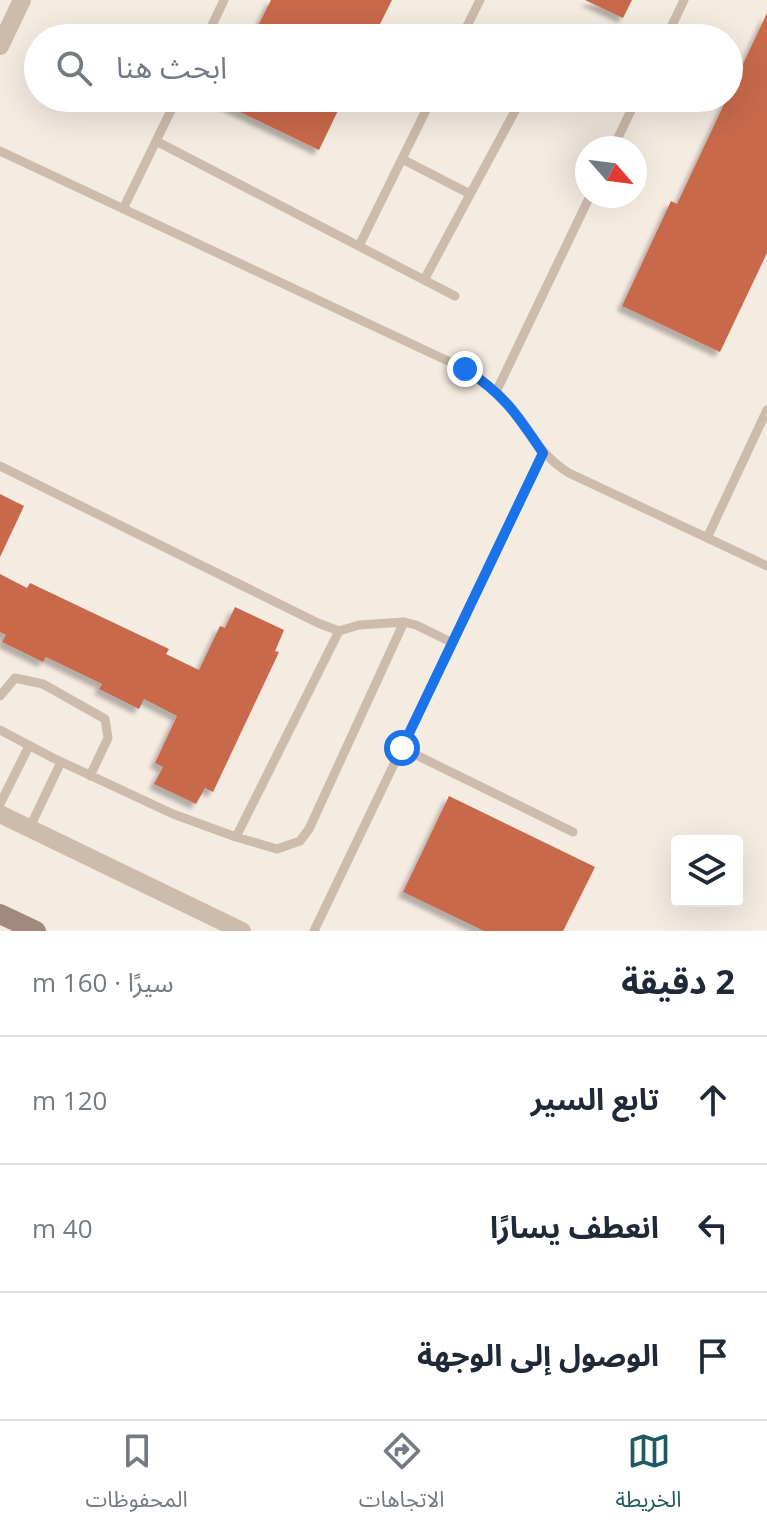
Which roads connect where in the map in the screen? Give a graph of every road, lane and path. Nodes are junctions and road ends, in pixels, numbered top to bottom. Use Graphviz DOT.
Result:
graph roads {
  1 [pos="22,0"];
  2 [pos="224,0"];
  3 [pos="480,0"];
  4 [pos="684,0"];
  5 [pos="213,24"];
  6 [pos="468,24"];
  7 [pos="673,24"];
  8 [pos="0,46"];
  9 [pos="170,112"];
  10 [pos="425,112"];
  11 [pos="514,112"];
  12 [pos="630,112"];
  13 [pos="619,136"];
  14 [pos="156,141"];
  15 [pos="0,151"];
  16 [pos="402,159"];
  17 [pos="470,194"];
  18 [pos="584,208"];
  19 [pos="123,209"];
  20 [pos="359,246"];
  21 [pos="424,280"];
  22 [pos="455,296"];
  23 [pos="496,392"];
  24 [pos="767,410"];
  25 [pos="543,453"];
  26 [pos="0,466"];
  27 [pos="707,538"];
  28 [pos="767,566"];
  29 [pos="404,622"];
  30 [pos="339,631"];
  31 [pos="453,643"];
  32 [pos="0,696"];
  33 [pos="0,730"];
  34 [pos="29,746"];
  35 [pos="402,748"];
  36 [pos="61,762"];
  37 [pos="90,776"];
  38 [pos="0,804"];
  39 [pos="0,814"];
  40 [pos="29,829"];
  41 [pos="573,832"];
  42 [pos="236,837"];
  43 [pos="0,914"];
  44 [pos="36,931"];
  45 [pos="242,931"];
  46 [pos="314,931"];
  1 -- 8 [label="street"];
  2 -- 5 [label="lane"];
  3 -- 6 [label="lane"];
  4 -- 7 [label="lane"];
  9 -- 14 [label="lane"];
  10 -- 16 [label="lane"];
  11 -- 17 [label="lane"];
  12 -- 13 [label="lane"];
  14 -- 19 [label="lane"];
  14 -- 20 [label="lane"];
  15 -- 19 [label="lane"];
  16 -- 17 [label="lane"];
  16 -- 20 [label="lane"];
  17 -- 21 [label="lane"];
  18 -- 23 [label="lane"];
  19 -- 23 [label="lane"];
  20 -- 21 [label="lane"];
  21 -- 22 [label="lane"];
  23 -- 25 [label="lane"];
  24 -- 27 [label="lane"];
  25 -- 27 [label="lane"];
  25 -- 31 [label="lane"];
  26 -- 30 [label="lane"];
  27 -- 28 [label="lane"];
  29 -- 30 [label="lane"];
  29 -- 31 [label="lane"];
  29 -- 42 [label="lane"];
  30 -- 42 [label="lane"];
  31 -- 35 [label="lane"];
  32 -- 37 [label="lane"];
  33 -- 34 [label="lane"];
  34 -- 36 [label="lane"];
  34 -- 38 [label="lane"];
  35 -- 41 [label="lane"];
  35 -- 46 [label="lane"];
  36 -- 37 [label="lane"];
  36 -- 40 [label="lane"];
  37 -- 42 [label="lane"];
  39 -- 40 [label="street"];
  40 -- 45 [label="street"];
  43 -- 44 [label="main road"];
}
